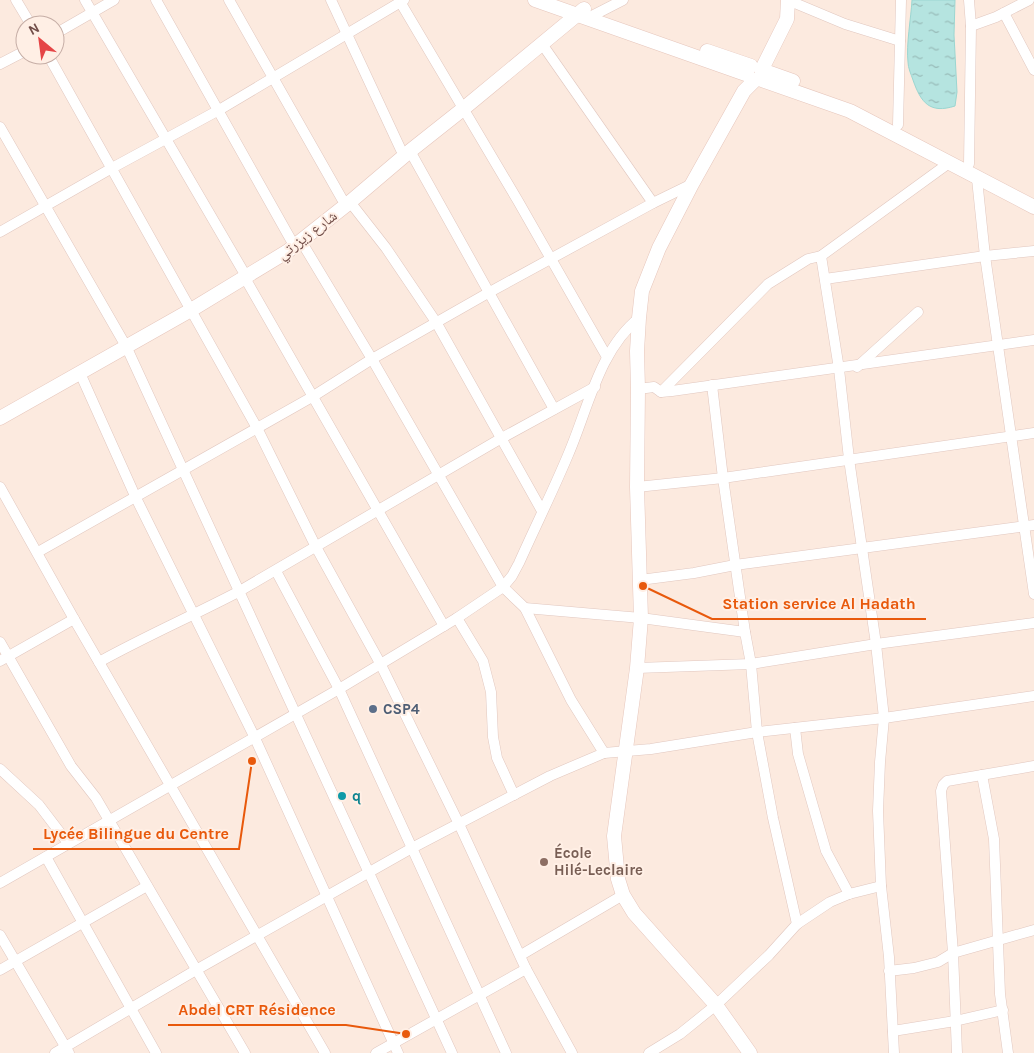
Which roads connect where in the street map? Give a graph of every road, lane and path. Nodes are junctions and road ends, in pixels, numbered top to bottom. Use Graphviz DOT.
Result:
graph roads {
  1 [pos="16,0"];
  2 [pos="85,0"];
  3 [pos="114,0"];
  4 [pos="156,0"];
  5 [pos="229,0"];
  6 [pos="331,0"];
  7 [pos="535,0"];
  8 [pos="558,0"];
  9 [pos="623,0"];
  10 [pos="900,0"];
  11 [pos="969,0"];
  12 [pos="1029,0"];
  13 [pos="401,1"];
  14 [pos="795,1"];
  15 [pos="581,12"];
  16 [pos="92,13"];
  17 [pos="1004,13"];
  18 [pos="25,15"];
  19 [pos="971,26"];
  20 [pos="65,28"];
  21 [pos="346,35"];
  22 [pos="900,41"];
  23 [pos="542,44"];
  24 [pos="15,56"];
  25 [pos="0,64"];
  26 [pos="54,65"];
  27 [pos="1034,70"];
  28 [pos="755,72"];
  29 [pos="272,78"];
  30 [pos="461,106"];
  31 [pos="219,110"];
  32 [pos="898,125"];
  33 [pos="0,127"];
  34 [pos="166,139"];
  35 [pos="4,143"];
  36 [pos="405,150"];
  37 [pos="949,162"];
  38 [pos="969,164"];
  39 [pos="112,168"];
  40 [pos="977,179"];
  41 [pos="692,184"];
  42 [pos="1034,198"];
  43 [pos="346,200"];
  44 [pos="653,203"];
  45 [pos="46,206"];
  46 [pos="1034,207"];
  47 [pos="0,232"];
  48 [pos="296,241"];
  49 [pos="1034,251"];
  50 [pos="821,256"];
  51 [pos="985,256"];
  52 [pos="550,259"];
  53 [pos="244,274"];
  54 [pos="825,279"];
  55 [pos="488,292"];
  56 [pos="189,307"];
  57 [pos="918,312"];
  58 [pos="638,318"];
  59 [pos="436,322"];
  60 [pos="1034,340"];
  61 [pos="125,344"];
  62 [pos="997,346"];
  63 [pos="607,357"];
  64 [pos="372,359"];
  65 [pos="857,366"];
  66 [pos="839,369"];
  67 [pos="80,373"];
  68 [pos="712,385"];
  69 [pos="595,387"];
  70 [pos="638,389"];
  71 [pos="661,392"];
  72 [pos="312,397"];
  73 [pos="554,409"];
  74 [pos="0,412"];
  75 [pos="0,418"];
  76 [pos="257,428"];
  77 [pos="1034,433"];
  78 [pos="1012,436"];
  79 [pos="500,439"];
  80 [pos="849,459"];
  81 [pos="184,471"];
  82 [pos="439,474"];
  83 [pos="722,478"];
  84 [pos="0,487"];
  85 [pos="637,487"];
  86 [pos="136,498"];
  87 [pos="542,511"];
  88 [pos="378,512"];
  89 [pos="1029,526"];
  90 [pos="316,547"];
  91 [pos="862,548"];
  92 [pos="38,552"];
  93 [pos="735,565"];
  94 [pos="276,571"];
  95 [pos="640,580"];
  96 [pos="503,587"];
  97 [pos="238,592"];
  98 [pos="1034,594"];
  99 [pos="526,608"];
  100 [pos="195,615"];
  101 [pos="457,618"];
  102 [pos="641,618"];
  103 [pos="74,620"];
  104 [pos="1034,623"];
  105 [pos="444,626"];
  106 [pos="745,632"];
  107 [pos="0,642"];
  108 [pos="876,644"];
  109 [pos="4,659"];
  110 [pos="99,662"];
  111 [pos="380,663"];
  112 [pos="751,664"];
  113 [pos="637,668"];
  114 [pos="339,689"];
  115 [pos="1034,696"];
  116 [pos="295,713"];
  117 [pos="884,718"];
  118 [pos="795,728"];
  119 [pos="757,732"];
  120 [pos="254,736"];
  121 [pos="626,751"];
  122 [pos="604,753"];
  123 [pos="1034,766"];
  124 [pos="0,770"];
  125 [pos="982,775"];
  126 [pos="170,784"];
  127 [pos="514,795"];
  128 [pos="108,820"];
  129 [pos="459,824"];
  130 [pos="68,843"];
  131 [pos="412,848"];
  132 [pos="46,857"];
  133 [pos="369,872"];
  134 [pos="0,883"];
  135 [pos="147,886"];
  136 [pos="881,886"];
  137 [pos="849,894"];
  138 [pos="623,895"];
  139 [pos="327,897"];
  140 [pos="82,922"];
  141 [pos="797,924"];
  142 [pos="1034,930"];
  143 [pos="0,935"];
  144 [pos="257,936"];
  145 [pos="999,941"];
  146 [pos="952,953"];
  147 [pos="521,955"];
  148 [pos="16,961"];
  149 [pos="526,969"];
  150 [pos="0,970"];
  151 [pos="196,970"];
  152 [pos="889,971"];
  153 [pos="480,995"];
  154 [pos="716,1005"];
  155 [pos="130,1008"];
  156 [pos="1003,1010"];
  157 [pos="436,1020"];
  158 [pos="955,1021"];
  159 [pos="893,1031"];
  160 [pos="396,1048"];
  161 [pos="67,1050"];
  162 [pos="55,1053"];
  163 [pos="156,1053"];
  164 [pos="245,1053"];
  165 [pos="325,1053"];
  166 [pos="376,1053"];
  167 [pos="452,1053"];
  168 [pos="506,1053"];
  169 [pos="572,1053"];
  170 [pos="649,1053"];
  171 [pos="750,1053"];
  172 [pos="894,1053"];
  173 [pos="957,1053"];
  174 [pos="1008,1053"];
  1 -- 18 [label="street"];
  2 -- 16 [label="street"];
  3 -- 16 [label="street"];
  4 -- 31 [label="street"];
  5 -- 29 [label="street"];
  6 -- 21 [label="street"];
  7 -- 15 [label="street"];
  8 -- 15 [label="street"];
  9 -- 15 [label="street"];
  10 -- 22 [label="street"];
  11 -- 19 [label="street"];
  12 -- 17 [label="street"];
  13 -- 21 [label="street"];
  13 -- 30 [label="street"];
  14 -- 22 [label="street"];
  14 -- 28 [label="street"];
  15 -- 23 [label="street, شارع زيزرتي"];
  15 -- 28 [label="street"];
  15 -- 30 [label="street, شارع زيزرتي"];
  16 -- 20 [label="street"];
  16 -- 34 [label="street"];
  17 -- 19 [label="street"];
  17 -- 27 [label="street"];
  19 -- 38 [label="street"];
  21 -- 29 [label="street"];
  21 -- 36 [label="street"];
  22 -- 32 [label="street"];
  23 -- 30 [label="street, شارع زيزرتي"];
  23 -- 44 [label="street"];
  24 -- 25 [label="street"];
  26 -- 39 [label="street"];
  28 -- 32 [label="street"];
  28 -- 37 [label="street"];
  28 -- 41 [label="street"];
  29 -- 31 [label="street"];
  29 -- 43 [label="street"];
  30 -- 36 [label="street, شارع زيزرتي"];
  30 -- 52 [label="street"];
  31 -- 34 [label="street"];
  31 -- 48 [label="street"];
  32 -- 38 [label="street"];
  33 -- 35 [label="street"];
  34 -- 39 [label="street"];
  34 -- 53 [label="street"];
  35 -- 45 [label="street"];
  36 -- 43 [label="street, شارع زيزرتي"];
  36 -- 55 [label="street"];
  37 -- 40 [label="street"];
  37 -- 50 [label="street"];
  38 -- 42 [label="street"];
  39 -- 45 [label="street"];
  39 -- 56 [label="street"];
  40 -- 46 [label="street"];
  40 -- 51 [label="street"];
  41 -- 44 [label="street"];
  41 -- 58 [label="street"];
  43 -- 48 [label="street, شارع زيزرتي"];
  43 -- 59 [label="street"];
  44 -- 52 [label="street"];
  45 -- 47 [label="street"];
  45 -- 61 [label="street"];
  48 -- 53 [label="street, شارع زيزرتي"];
  48 -- 64 [label="street"];
  49 -- 51 [label="street"];
  50 -- 54 [label="street"];
  50 -- 71 [label="street"];
  51 -- 54 [label="street"];
  51 -- 62 [label="street"];
  52 -- 55 [label="street"];
  52 -- 63 [label="street"];
  53 -- 56 [label="street, شارع زيزرتي"];
  53 -- 72 [label="street"];
  54 -- 66 [label="street"];
  55 -- 59 [label="street"];
  55 -- 73 [label="street"];
  56 -- 61 [label="street, شارع زيزرتي"];
  56 -- 76 [label="street"];
  57 -- 65 [label="street"];
  58 -- 63 [label="street"];
  58 -- 70 [label="street"];
  59 -- 64 [label="street"];
  59 -- 79 [label="street"];
  60 -- 62 [label="street"];
  61 -- 67 [label="street, شارع زيزرتي"];
  61 -- 74 [label="street, شارع زيزرتي"];
  61 -- 81 [label="street"];
  62 -- 65 [label="street"];
  62 -- 78 [label="street"];
  63 -- 69 [label="street"];
  64 -- 72 [label="street"];
  64 -- 82 [label="street"];
  65 -- 66 [label="street"];
  66 -- 68 [label="street"];
  66 -- 80 [label="street"];
  67 -- 75 [label="street, شارع زيزرتي"];
  67 -- 86 [label="street"];
  68 -- 71 [label="street"];
  68 -- 83 [label="street"];
  69 -- 73 [label="street"];
  69 -- 87 [label="street"];
  70 -- 71 [label="street"];
  70 -- 85 [label="street"];
  72 -- 76 [label="street"];
  72 -- 88 [label="street"];
  73 -- 79 [label="street"];
  76 -- 81 [label="street"];
  76 -- 90 [label="street"];
  77 -- 78 [label="street"];
  78 -- 80 [label="street"];
  78 -- 89 [label="street"];
  79 -- 82 [label="street"];
  79 -- 87 [label="street"];
  80 -- 83 [label="street"];
  80 -- 91 [label="street"];
  81 -- 86 [label="street"];
  81 -- 97 [label="street"];
  82 -- 88 [label="street"];
  82 -- 96 [label="street"];
  83 -- 85 [label="street"];
  83 -- 93 [label="street"];
  84 -- 92 [label="street"];
  85 -- 95 [label="street"];
  86 -- 92 [label="street"];
  86 -- 100 [label="street"];
  87 -- 96 [label="street"];
  88 -- 90 [label="street"];
  88 -- 105 [label="street"];
  89 -- 91 [label="street"];
  89 -- 98 [label="street"];
  90 -- 94 [label="street"];
  90 -- 111 [label="street"];
  91 -- 93 [label="street"];
  91 -- 108 [label="street"];
  92 -- 103 [label="street"];
  93 -- 95 [label="street"];
  93 -- 106 [label="street"];
  94 -- 97 [label="street"];
  94 -- 114 [label="street"];
  95 -- 102 [label="street"];
  96 -- 99 [label="street"];
  96 -- 101 [label="street"];
  97 -- 100 [label="street"];
  97 -- 116 [label="street"];
  99 -- 102 [label="street"];
  99 -- 122 [label="street"];
  100 -- 110 [label="street"];
  100 -- 120 [label="street"];
  101 -- 105 [label="street"];
  101 -- 127 [label="street"];
  102 -- 106 [label="street"];
  102 -- 113 [label="street"];
  103 -- 109 [label="street"];
  103 -- 110 [label="street"];
  104 -- 108 [label="street"];
  105 -- 111 [label="street"];
  106 -- 112 [label="street"];
  107 -- 109 [label="street"];
  108 -- 112 [label="street"];
  108 -- 117 [label="street"];
  109 -- 128 [label="street"];
  110 -- 126 [label="street"];
  111 -- 114 [label="street"];
  111 -- 129 [label="street"];
  112 -- 113 [label="street"];
  112 -- 119 [label="street"];
  113 -- 121 [label="street"];
  114 -- 116 [label="street"];
  114 -- 131 [label="street"];
  115 -- 117 [label="street"];
  116 -- 120 [label="street"];
  116 -- 133 [label="street"];
  117 -- 118 [label="street"];
  117 -- 136 [label="street"];
  118 -- 119 [label="street"];
  118 -- 137 [label="street"];
  119 -- 121 [label="street"];
  119 -- 141 [label="street"];
  120 -- 126 [label="street"];
  120 -- 139 [label="street"];
  121 -- 122 [label="street"];
  121 -- 138 [label="street"];
  122 -- 127 [label="street"];
  123 -- 125 [label="street"];
  124 -- 130 [label="street"];
  125 -- 145 [label="street"];
  125 -- 146 [label="street"];
  126 -- 128 [label="street"];
  126 -- 144 [label="street"];
  127 -- 129 [label="street"];
  128 -- 130 [label="street"];
  128 -- 135 [label="street"];
  129 -- 131 [label="street"];
  129 -- 147 [label="street"];
  130 -- 132 [label="street"];
  131 -- 133 [label="street"];
  131 -- 153 [label="street"];
  132 -- 134 [label="street"];
  132 -- 140 [label="street"];
  133 -- 139 [label="street"];
  133 -- 157 [label="street"];
  135 -- 140 [label="street"];
  135 -- 151 [label="street"];
  136 -- 137 [label="street"];
  136 -- 152 [label="street"];
  137 -- 141 [label="street"];
  138 -- 147 [label="street"];
  138 -- 154 [label="street"];
  139 -- 144 [label="street"];
  139 -- 160 [label="street"];
  140 -- 148 [label="street"];
  140 -- 155 [label="street"];
  141 -- 154 [label="street"];
  142 -- 145 [label="street"];
  143 -- 148 [label="street"];
  144 -- 151 [label="street"];
  144 -- 165 [label="street"];
  145 -- 146 [label="street"];
  145 -- 156 [label="street"];
  146 -- 152 [label="street"];
  146 -- 158 [label="street"];
  147 -- 149 [label="street"];
  148 -- 150 [label="street"];
  148 -- 161 [label="street"];
  149 -- 153 [label="street"];
  149 -- 169 [label="street"];
  151 -- 155 [label="street"];
  151 -- 164 [label="street"];
  152 -- 159 [label="street"];
  153 -- 157 [label="street"];
  153 -- 168 [label="street"];
  154 -- 170 [label="street"];
  154 -- 171 [label="street"];
  155 -- 161 [label="street"];
  155 -- 163 [label="street"];
  156 -- 158 [label="street"];
  156 -- 174 [label="street"];
  157 -- 160 [label="street"];
  157 -- 167 [label="street"];
  158 -- 159 [label="street"];
  158 -- 173 [label="street"];
  159 -- 172 [label="street"];
  160 -- 166 [label="street"];
  161 -- 162 [label="street"];
}
